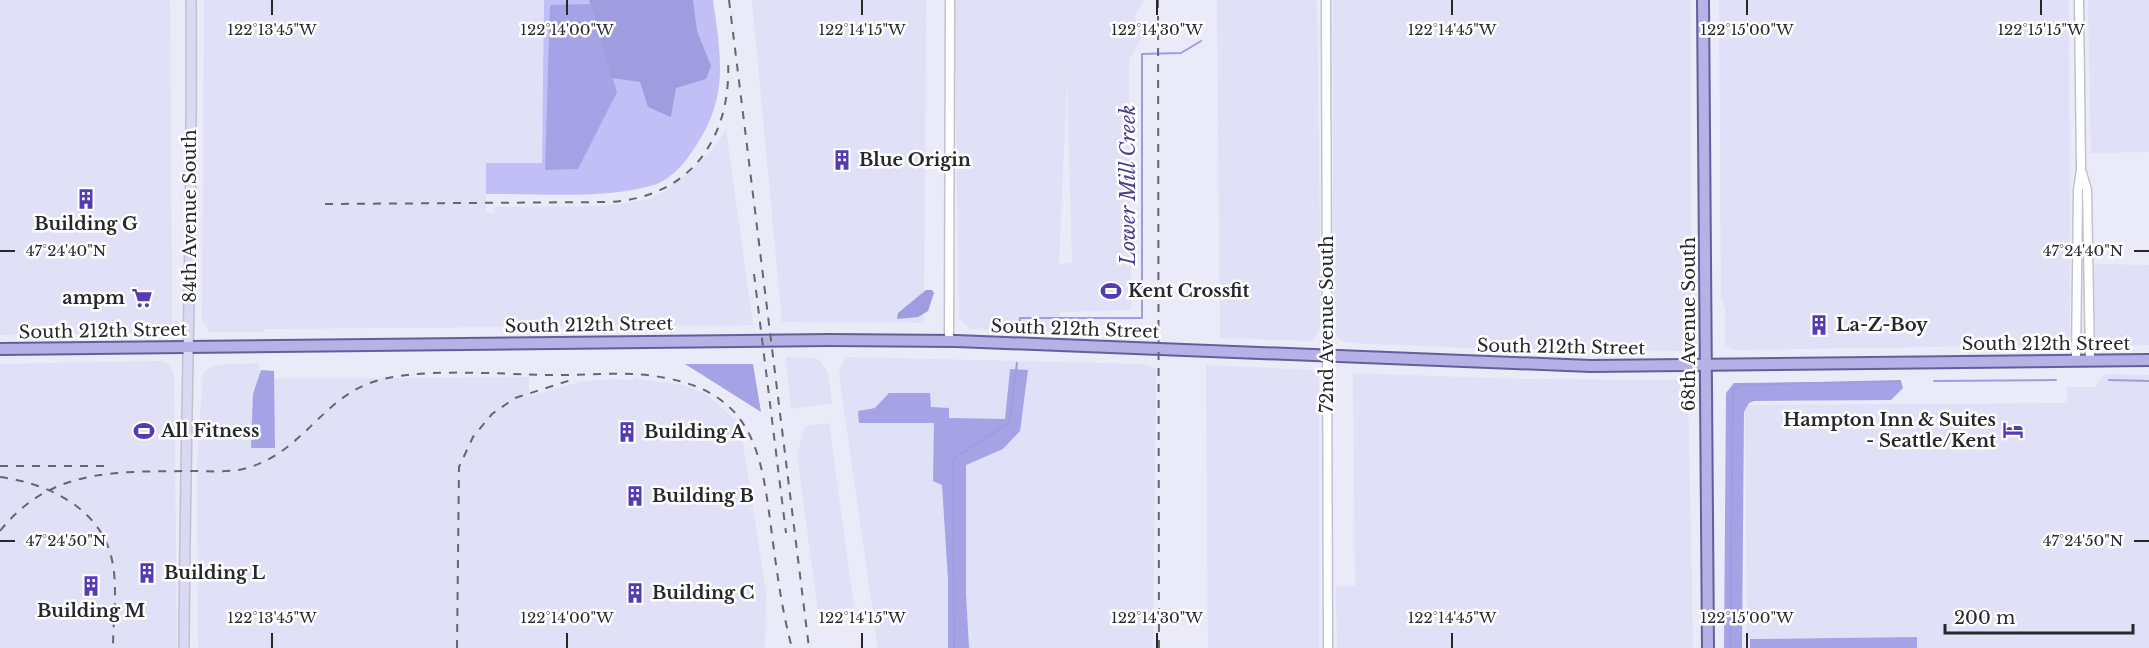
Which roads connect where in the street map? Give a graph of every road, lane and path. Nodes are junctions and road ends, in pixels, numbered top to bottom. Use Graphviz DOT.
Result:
graph roads {
  1 [pos="190,0"];
  2 [pos="950,0"];
  3 [pos="1326,0"];
  4 [pos="1703,0"];
  5 [pos="2079,0"];
  6 [pos="2081,169"];
  7 [pos="949,341"];
  8 [pos="189,346"];
  9 [pos="0,349"];
  10 [pos="1328,356"];
  11 [pos="2076,360"];
  12 [pos="2090,360"];
  13 [pos="2149,360"];
  14 [pos="1706,365"];
  15 [pos="184,648"];
  16 [pos="1328,648"];
  17 [pos="1707,648"];
  1 -- 8 [label="main road, 84th Avenue South"];
  2 -- 7 [label="street"];
  3 -- 10 [label="street, 72nd Avenue South"];
  4 -- 14 [label="main road, 68th Avenue South"];
  5 -- 6 [label="street"];
  6 -- 11 [label="street"];
  6 -- 12 [label="street"];
  7 -- 8 [label="main road, South 212th Street"];
  7 -- 10 [label="main road, South 212th Street"];
  8 -- 9 [label="main road, South 212th Street"];
  8 -- 15 [label="main road, 84th Avenue South"];
  10 -- 14 [label="main road, South 212th Street"];
  10 -- 16 [label="street, 72nd Avenue South"];
  11 -- 12 [label="main road, South 212th Street"];
  11 -- 14 [label="main road, South 212th Street"];
  12 -- 13 [label="main road, South 212th Street"];
  14 -- 17 [label="main road, 68th Avenue South"];
}
